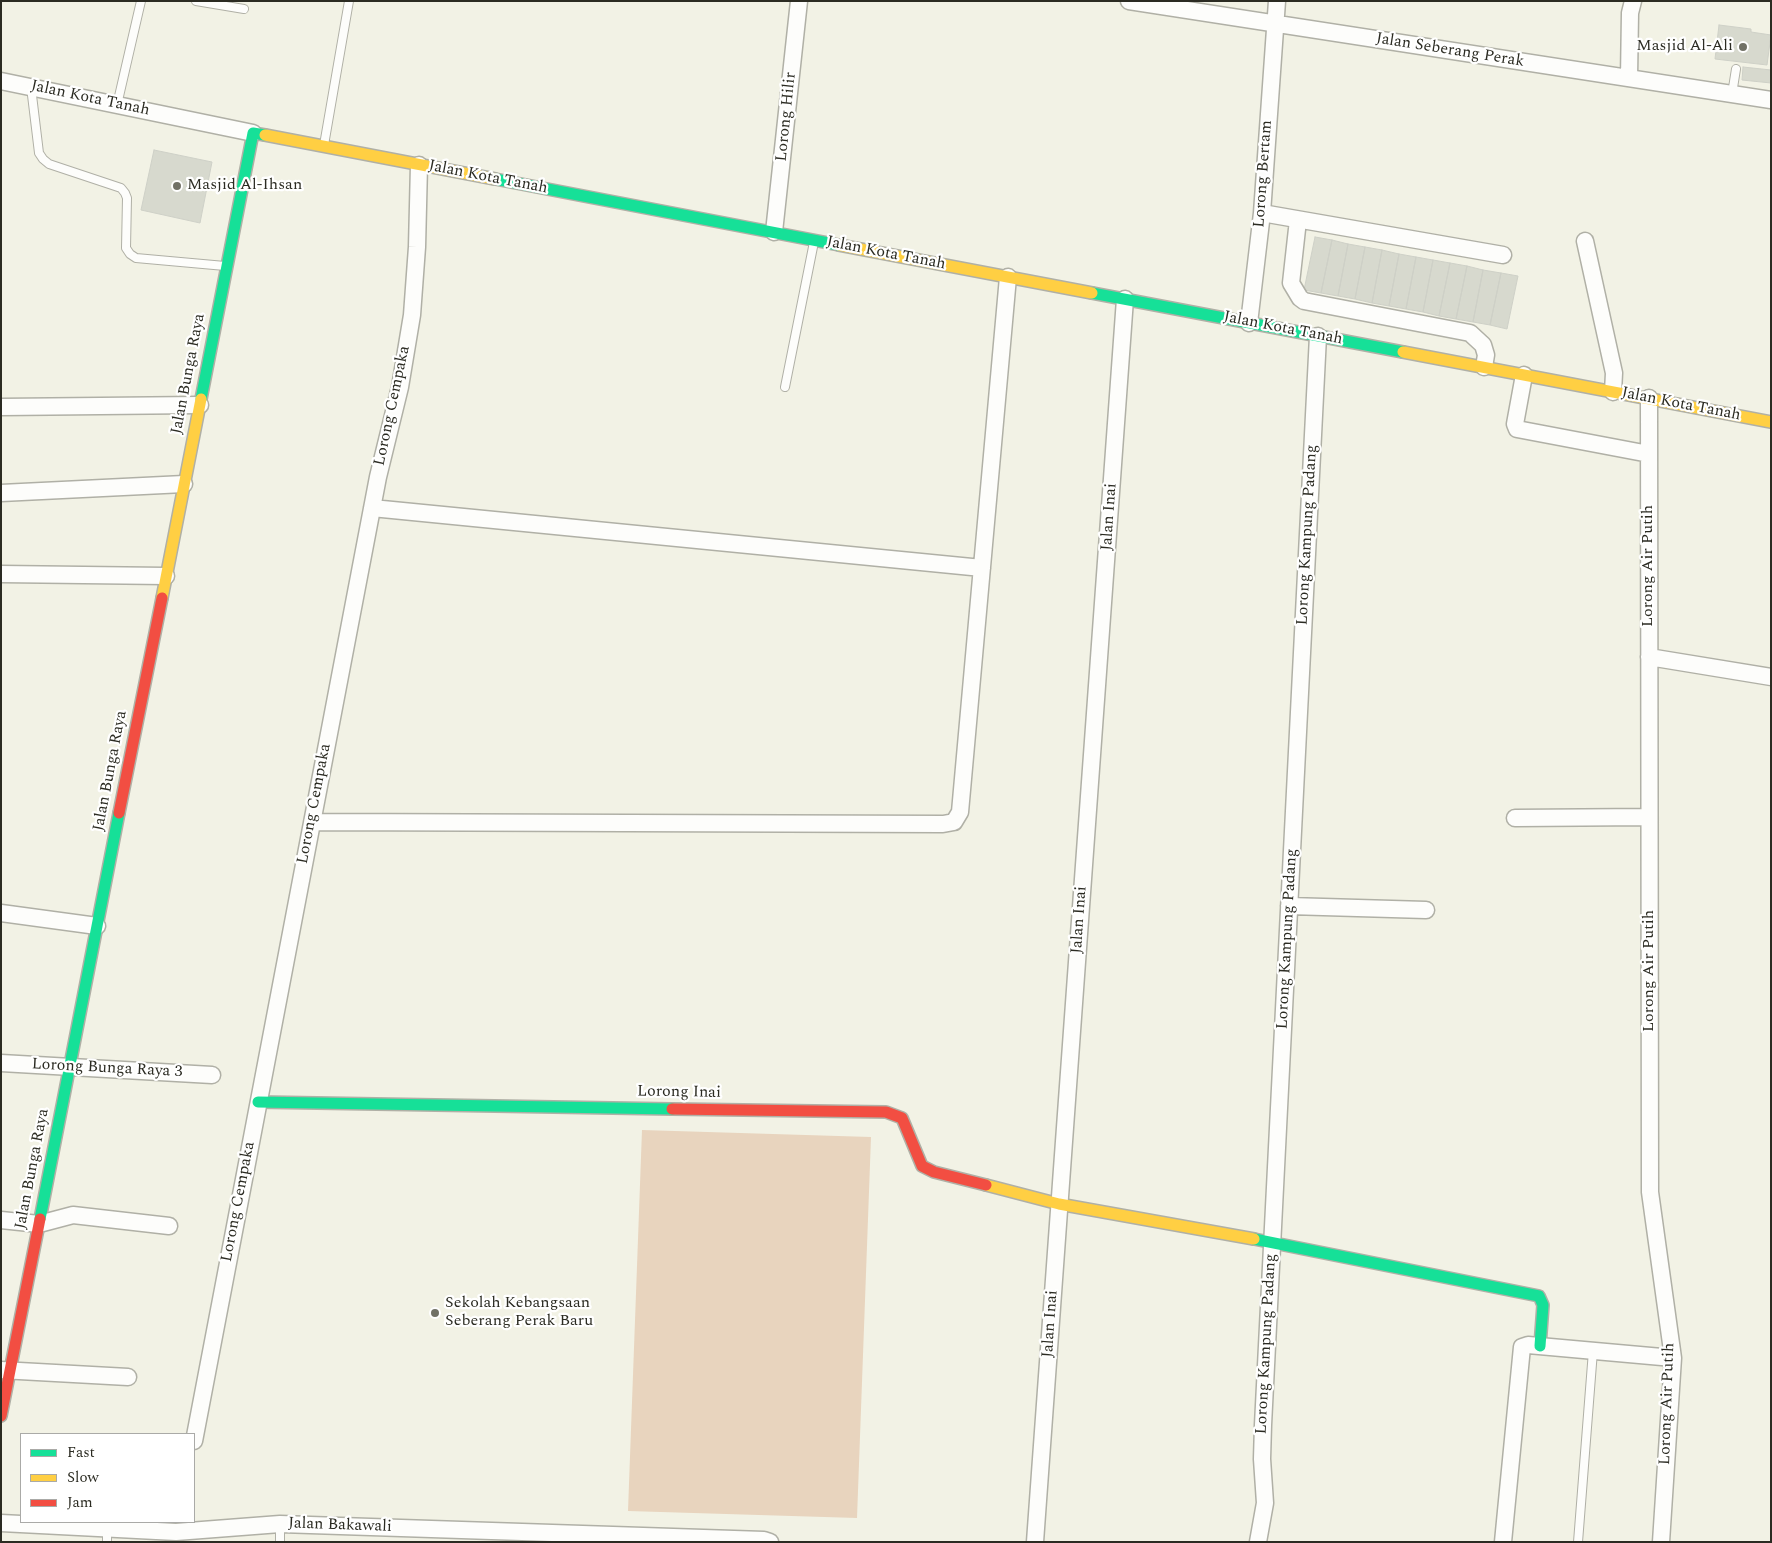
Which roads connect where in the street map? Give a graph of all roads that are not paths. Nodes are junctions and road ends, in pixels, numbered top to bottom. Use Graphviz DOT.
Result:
graph roads {
  1 [pos="141,1"];
  2 [pos="196,1"];
  3 [pos="349,1"];
  4 [pos="799,1"];
  5 [pos="1129,1"];
  6 [pos="1277,1"];
  7 [pos="1633,1"];
  8 [pos="244,9"];
  9 [pos="1275,24"];
  10 [pos="1736,69"];
  11 [pos="1629,78"];
  12 [pos="1,81"];
  13 [pos="31,87"];
  14 [pos="1732,94"];
  15 [pos="1771,100"];
  16 [pos="117,105"];
  17 [pos="253,133"];
  18 [pos="324,147"];
  19 [pos="420,165"];
  20 [pos="1262,213"];
  21 [pos="1298,220"];
  22 [pos="774,232"];
  23 [pos="815,240"];
  24 [pos="1585,241"];
  25 [pos="1503,255"];
  26 [pos="227,267"];
  27 [pos="1008,277"];
  28 [pos="1126,299"];
  29 [pos="1249,323"];
  30 [pos="1318,336"];
  31 [pos="1484,367"];
  32 [pos="1524,375"];
  33 [pos="785,387"];
  34 [pos="1612,392"];
  35 [pos="1648,398"];
  36 [pos="200,404"];
  37 [pos="1,407"];
  38 [pos="1771,422"];
  39 [pos="1649,454"];
  40 [pos="184,484"];
  41 [pos="1,493"];
  42 [pos="372,508"];
  43 [pos="982,568"];
  44 [pos="1,574"];
  45 [pos="166,576"];
  46 [pos="1649,657"];
  47 [pos="1771,677"];
  48 [pos="1649,817"];
  49 [pos="1516,818"];
  50 [pos="312,822"];
  51 [pos="1290,906"];
  52 [pos="1426,910"];
  53 [pos="1,913"];
  54 [pos="97,926"];
  55 [pos="1,1063"];
  56 [pos="70,1066"];
  57 [pos="212,1075"];
  58 [pos="258,1102"];
  59 [pos="1060,1204"];
  60 [pos="1,1220"];
  61 [pos="39,1224"];
  62 [pos="169,1226"];
  63 [pos="1272,1242"];
  64 [pos="1540,1346"];
  65 [pos="1593,1351"];
  66 [pos="1673,1358"];
  67 [pos="6,1370"];
  68 [pos="128,1377"];
  69 [pos="1,1416"];
  70 [pos="195,1436"];
  71 [pos="1,1523"];
  72 [pos="280,1524"];
  73 [pos="177,1527"];
  74 [pos="107,1535"];
  75 [pos="459,1536"];
  76 [pos="634,1539"];
  77 [pos="280,1542"];
  78 [pos="770,1542"];
  79 [pos="1035,1542"];
  80 [pos="1258,1542"];
  81 [pos="1503,1542"];
  82 [pos="1578,1542"];
  83 [pos="1661,1542"];
  1 -- 16 [label="lane"];
  2 -- 8 [label="lane"];
  3 -- 18 [label="lane"];
  4 -- 22 [label="street, Lorong Hilir"];
  5 -- 9 [label="street, Jalan Seberang Perak"];
  6 -- 9 [label="street, Lorong Bertam"];
  7 -- 11 [label="street"];
  9 -- 11 [label="street, Jalan Seberang Perak"];
  9 -- 20 [label="street, Lorong Bertam"];
  10 -- 14 [label="lane"];
  11 -- 14 [label="street, Jalan Seberang Perak"];
  12 -- 13 [label="street, Jalan Kota Tanah"];
  13 -- 16 [label="street, Jalan Kota Tanah"];
  13 -- 26 [label="lane"];
  14 -- 15 [label="street, Jalan Seberang Perak"];
  16 -- 17 [label="street, Jalan Kota Tanah"];
  17 -- 18 [label="street, Jalan Kota Tanah"];
  17 -- 26 [label="street, Jalan Bunga Raya"];
  18 -- 19 [label="street, Jalan Kota Tanah"];
  19 -- 22 [label="street, Jalan Kota Tanah"];
  19 -- 42 [label="street, Lorong Cempaka"];
  20 -- 21 [label="street"];
  20 -- 29 [label="street, Lorong Bertam"];
  21 -- 25 [label="street"];
  21 -- 31 [label="street"];
  22 -- 23 [label="street, Jalan Kota Tanah"];
  23 -- 27 [label="street, Jalan Kota Tanah"];
  23 -- 33 [label="lane"];
  24 -- 34 [label="street"];
  26 -- 36 [label="street, Jalan Bunga Raya"];
  27 -- 28 [label="street, Jalan Kota Tanah"];
  27 -- 43 [label="street"];
  28 -- 29 [label="street, Jalan Kota Tanah"];
  28 -- 59 [label="street, Jalan Inai"];
  29 -- 30 [label="street, Jalan Kota Tanah"];
  30 -- 31 [label="street, Jalan Kota Tanah"];
  30 -- 51 [label="street, Lorong Kampung Padang"];
  31 -- 32 [label="street, Jalan Kota Tanah"];
  32 -- 34 [label="street, Jalan Kota Tanah"];
  32 -- 39 [label="street"];
  34 -- 35 [label="street, Jalan Kota Tanah"];
  35 -- 38 [label="street, Jalan Kota Tanah"];
  35 -- 39 [label="street, Lorong Air Putih"];
  36 -- 37 [label="street"];
  36 -- 40 [label="street, Jalan Bunga Raya"];
  39 -- 46 [label="street, Lorong Air Putih"];
  40 -- 41 [label="street"];
  40 -- 45 [label="street, Jalan Bunga Raya"];
  42 -- 43 [label="street"];
  42 -- 50 [label="street, Lorong Cempaka"];
  43 -- 50 [label="street"];
  44 -- 45 [label="street"];
  45 -- 54 [label="street, Jalan Bunga Raya"];
  46 -- 47 [label="street"];
  46 -- 48 [label="street, Lorong Air Putih"];
  48 -- 49 [label="street"];
  48 -- 66 [label="street, Lorong Air Putih"];
  50 -- 58 [label="street, Lorong Cempaka"];
  51 -- 52 [label="street"];
  51 -- 63 [label="street, Lorong Kampung Padang"];
  53 -- 54 [label="street"];
  54 -- 56 [label="street, Jalan Bunga Raya"];
  55 -- 56 [label="street, Lorong Bunga Raya 3"];
  56 -- 57 [label="street, Lorong Bunga Raya 3"];
  56 -- 61 [label="street, Jalan Bunga Raya"];
  58 -- 59 [label="street, Lorong Inai"];
  58 -- 70 [label="street, Lorong Cempaka"];
  59 -- 63 [label="street, Lorong Inai"];
  59 -- 79 [label="street, Jalan Inai"];
  60 -- 61 [label="street"];
  61 -- 62 [label="street"];
  61 -- 67 [label="street, Jalan Bunga Raya"];
  63 -- 64 [label="street, Lorong Inai"];
  63 -- 80 [label="street, Lorong Kampung Padang"];
  64 -- 65 [label="street"];
  64 -- 81 [label="street"];
  65 -- 66 [label="street"];
  65 -- 82 [label="lane"];
  66 -- 83 [label="street, Lorong Air Putih"];
  67 -- 68 [label="street"];
  67 -- 69 [label="street, Jalan Bunga Raya"];
  71 -- 74 [label="street, Jalan Bakawali"];
  72 -- 73 [label="street, Jalan Bakawali"];
  72 -- 75 [label="street, Jalan Bakawali"];
  72 -- 77 [label="lane"];
  73 -- 74 [label="street, Jalan Bakawali"];
  75 -- 76 [label="street, Jalan Bakawali"];
  76 -- 78 [label="street, Jalan Bakawali"];
}
